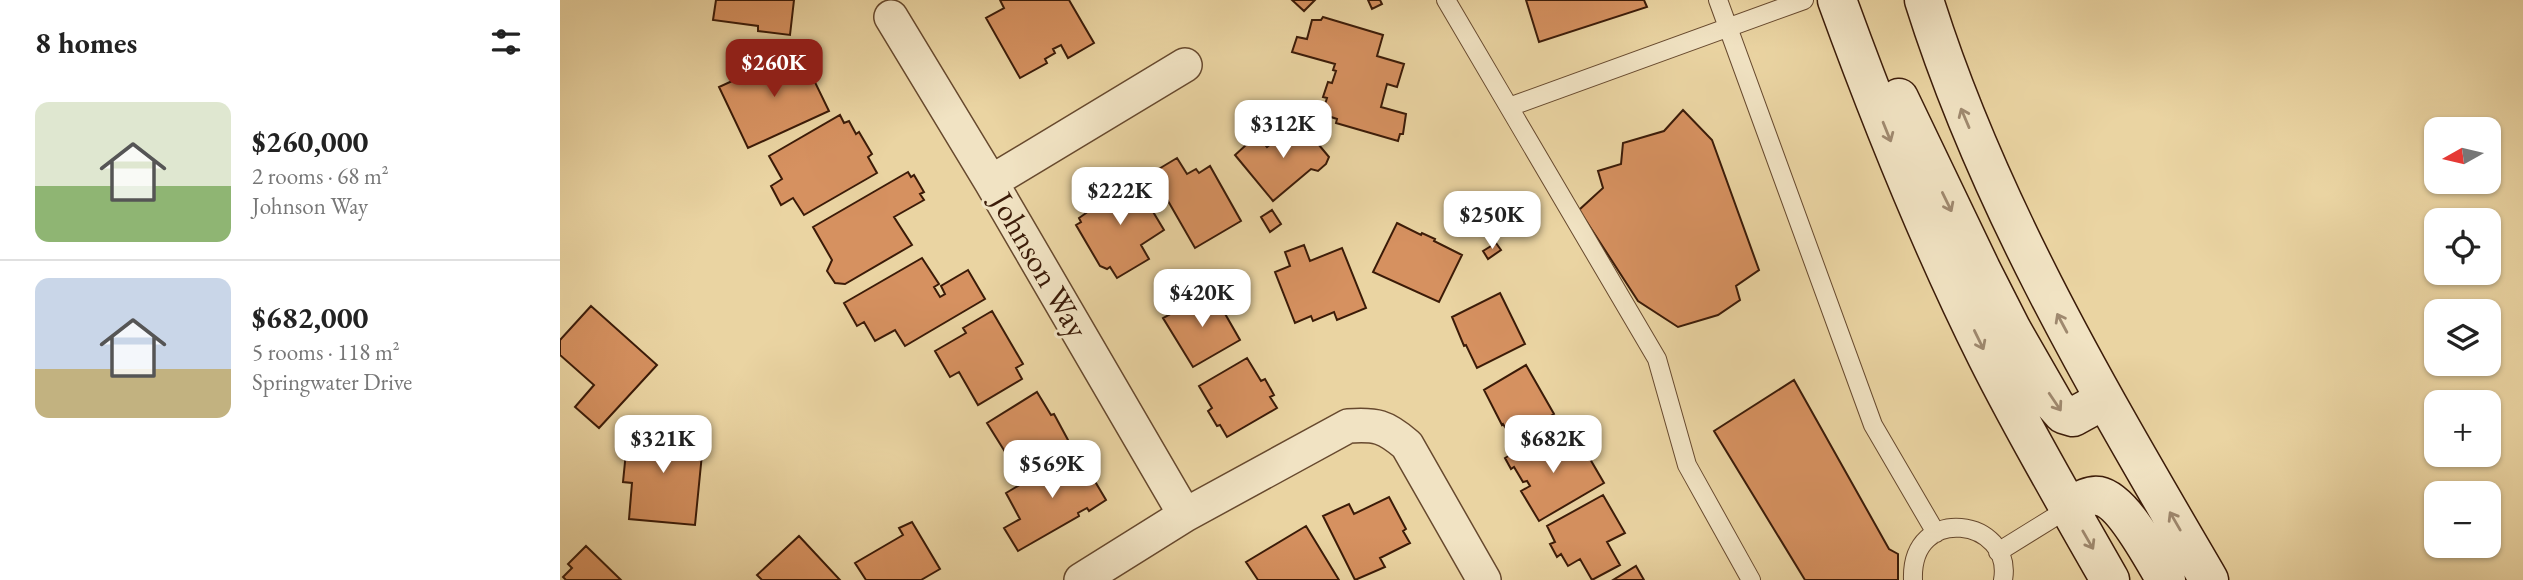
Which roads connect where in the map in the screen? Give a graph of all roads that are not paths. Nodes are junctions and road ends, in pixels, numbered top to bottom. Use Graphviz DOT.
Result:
graph roads {
  1 [pos="1447,0"];
  2 [pos="1718,0"];
  3 [pos="1804,0"];
  4 [pos="1837,0"];
  5 [pos="1924,0"];
  6 [pos="891,17"];
  7 [pos="1727,28"];
  8 [pos="1185,65"];
  9 [pos="1860,65"];
  10 [pos="1509,107"];
  11 [pos="991,183"];
  12 [pos="2104,400"];
  13 [pos="2069,508"];
  14 [pos="1185,515"];
  15 [pos="1936,533"];
  16 [pos="1998,552"];
  17 [pos="1081,580"];
  18 [pos="1484,580"];
  19 [pos="1751,580"];
  20 [pos="1913,580"];
  21 [pos="2003,580"];
  22 [pos="2110,580"];
  23 [pos="2166,580"];
  24 [pos="2209,580"];
  1 -- 10 [label="lane"];
  2 -- 7 [label="lane"];
  3 -- 7 [label="lane"];
  4 -- 9 [label="main road"];
  12 -- 5 [label="main road, one-way"];
  6 -- 11 [label="street, Johnson Way"];
  7 -- 10 [label="lane"];
  7 -- 15 [label="lane"];
  8 -- 11 [label="street"];
  9 -- 12 [label="main road, one-way"];
  9 -- 13 [label="main road, one-way"];
  10 -- 19 [label="lane"];
  11 -- 14 [label="street, Johnson Way"];
  24 -- 12 [label="main road, one-way"];
  13 -- 16 [label="lane"];
  13 -- 22 [label="main road, one-way"];
  13 -- 23 [label="main road"];
  14 -- 17 [label="street"];
  14 -- 18 [label="street"];
  15 -- 16 [label="lane"];
  15 -- 20 [label="lane"];
  16 -- 21 [label="lane"];
}
